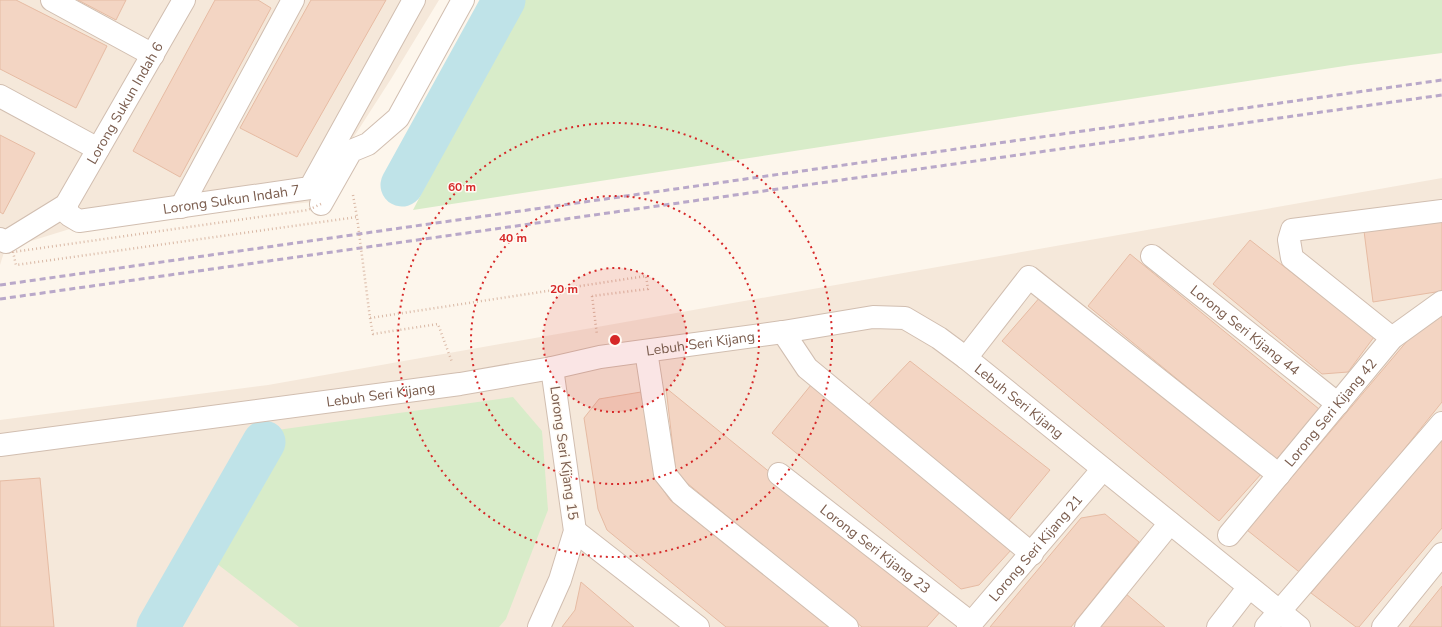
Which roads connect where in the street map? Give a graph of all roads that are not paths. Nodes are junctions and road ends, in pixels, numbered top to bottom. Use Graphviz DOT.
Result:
graph roads {
  1 [pos="52,0"];
  2 [pos="184,0"];
  3 [pos="292,0"];
  4 [pos="414,0"];
  5 [pos="463,0"];
  6 [pos="153,55"];
  7 [pos="0,96"];
  8 [pos="98,149"];
  9 [pos="321,204"];
  10 [pos="66,205"];
  11 [pos="181,207"];
  12 [pos="1442,211"];
  13 [pos="0,239"];
  14 [pos="1152,256"];
  15 [pos="1442,302"];
  16 [pos="783,332"];
  17 [pos="1392,338"];
  18 [pos="646,351"];
  19 [pos="966,358"];
  20 [pos="552,368"];
  21 [pos="1338,404"];
  22 [pos="1442,423"];
  23 [pos="0,445"];
  24 [pos="1103,470"];
  25 [pos="779,474"];
  26 [pos="1279,475"];
  27 [pos="1170,523"];
  28 [pos="575,531"];
  29 [pos="1229,535"];
  30 [pos="1032,554"];
  31 [pos="1442,554"];
  32 [pos="1249,587"];
  33 [pos="1273,619"];
  34 [pos="675,620"];
  35 [pos="970,625"];
  36 [pos="539,627"];
  37 [pos="698,627"];
  38 [pos="847,627"];
  39 [pos="1086,627"];
  40 [pos="1218,627"];
  41 [pos="1299,627"];
  42 [pos="1383,627"];
  1 -- 6 [label="street"];
  2 -- 6 [label="street, Lorong Sukun Indah 6"];
  3 -- 11 [label="street"];
  4 -- 11 [label="street, Lorong Sukun Indah 7"];
  5 -- 9 [label="street"];
  6 -- 8 [label="street, Lorong Sukun Indah 6"];
  7 -- 8 [label="street"];
  8 -- 10 [label="street, Lorong Sukun Indah 6"];
  10 -- 11 [label="street, Lorong Sukun Indah 7"];
  10 -- 13 [label="street"];
  12 -- 17 [label="street"];
  14 -- 21 [label="street, Lorong Seri Kijang 44"];
  15 -- 17 [label="street, Lorong Seri Kijang 42"];
  16 -- 18 [label="street, Lebuh Seri Kijang"];
  16 -- 19 [label="street, Lebuh Seri Kijang"];
  16 -- 30 [label="street"];
  17 -- 21 [label="street, Lorong Seri Kijang 42"];
  18 -- 20 [label="street, Lebuh Seri Kijang"];
  18 -- 38 [label="street"];
  19 -- 24 [label="street, Lebuh Seri Kijang"];
  19 -- 26 [label="street"];
  20 -- 23 [label="street, Lebuh Seri Kijang"];
  20 -- 28 [label="street, Lorong Seri Kijang 15"];
  21 -- 26 [label="street, Lorong Seri Kijang 42"];
  22 -- 33 [label="street"];
  24 -- 27 [label="street, Lebuh Seri Kijang"];
  24 -- 30 [label="street, Lorong Seri Kijang 21"];
  25 -- 35 [label="street, Lorong Seri Kijang 23"];
  26 -- 29 [label="street, Lorong Seri Kijang 42"];
  27 -- 32 [label="street, Lebuh Seri Kijang"];
  27 -- 39 [label="street"];
  28 -- 34 [label="street"];
  28 -- 36 [label="street, Lorong Seri Kijang 15"];
  30 -- 35 [label="street, Lorong Seri Kijang 21"];
  31 -- 42 [label="street"];
  32 -- 33 [label="street, Lebuh Seri Kijang"];
  32 -- 40 [label="street"];
  33 -- 41 [label="street, Lebuh Seri Kijang"];
  34 -- 37 [label="street"];
}
